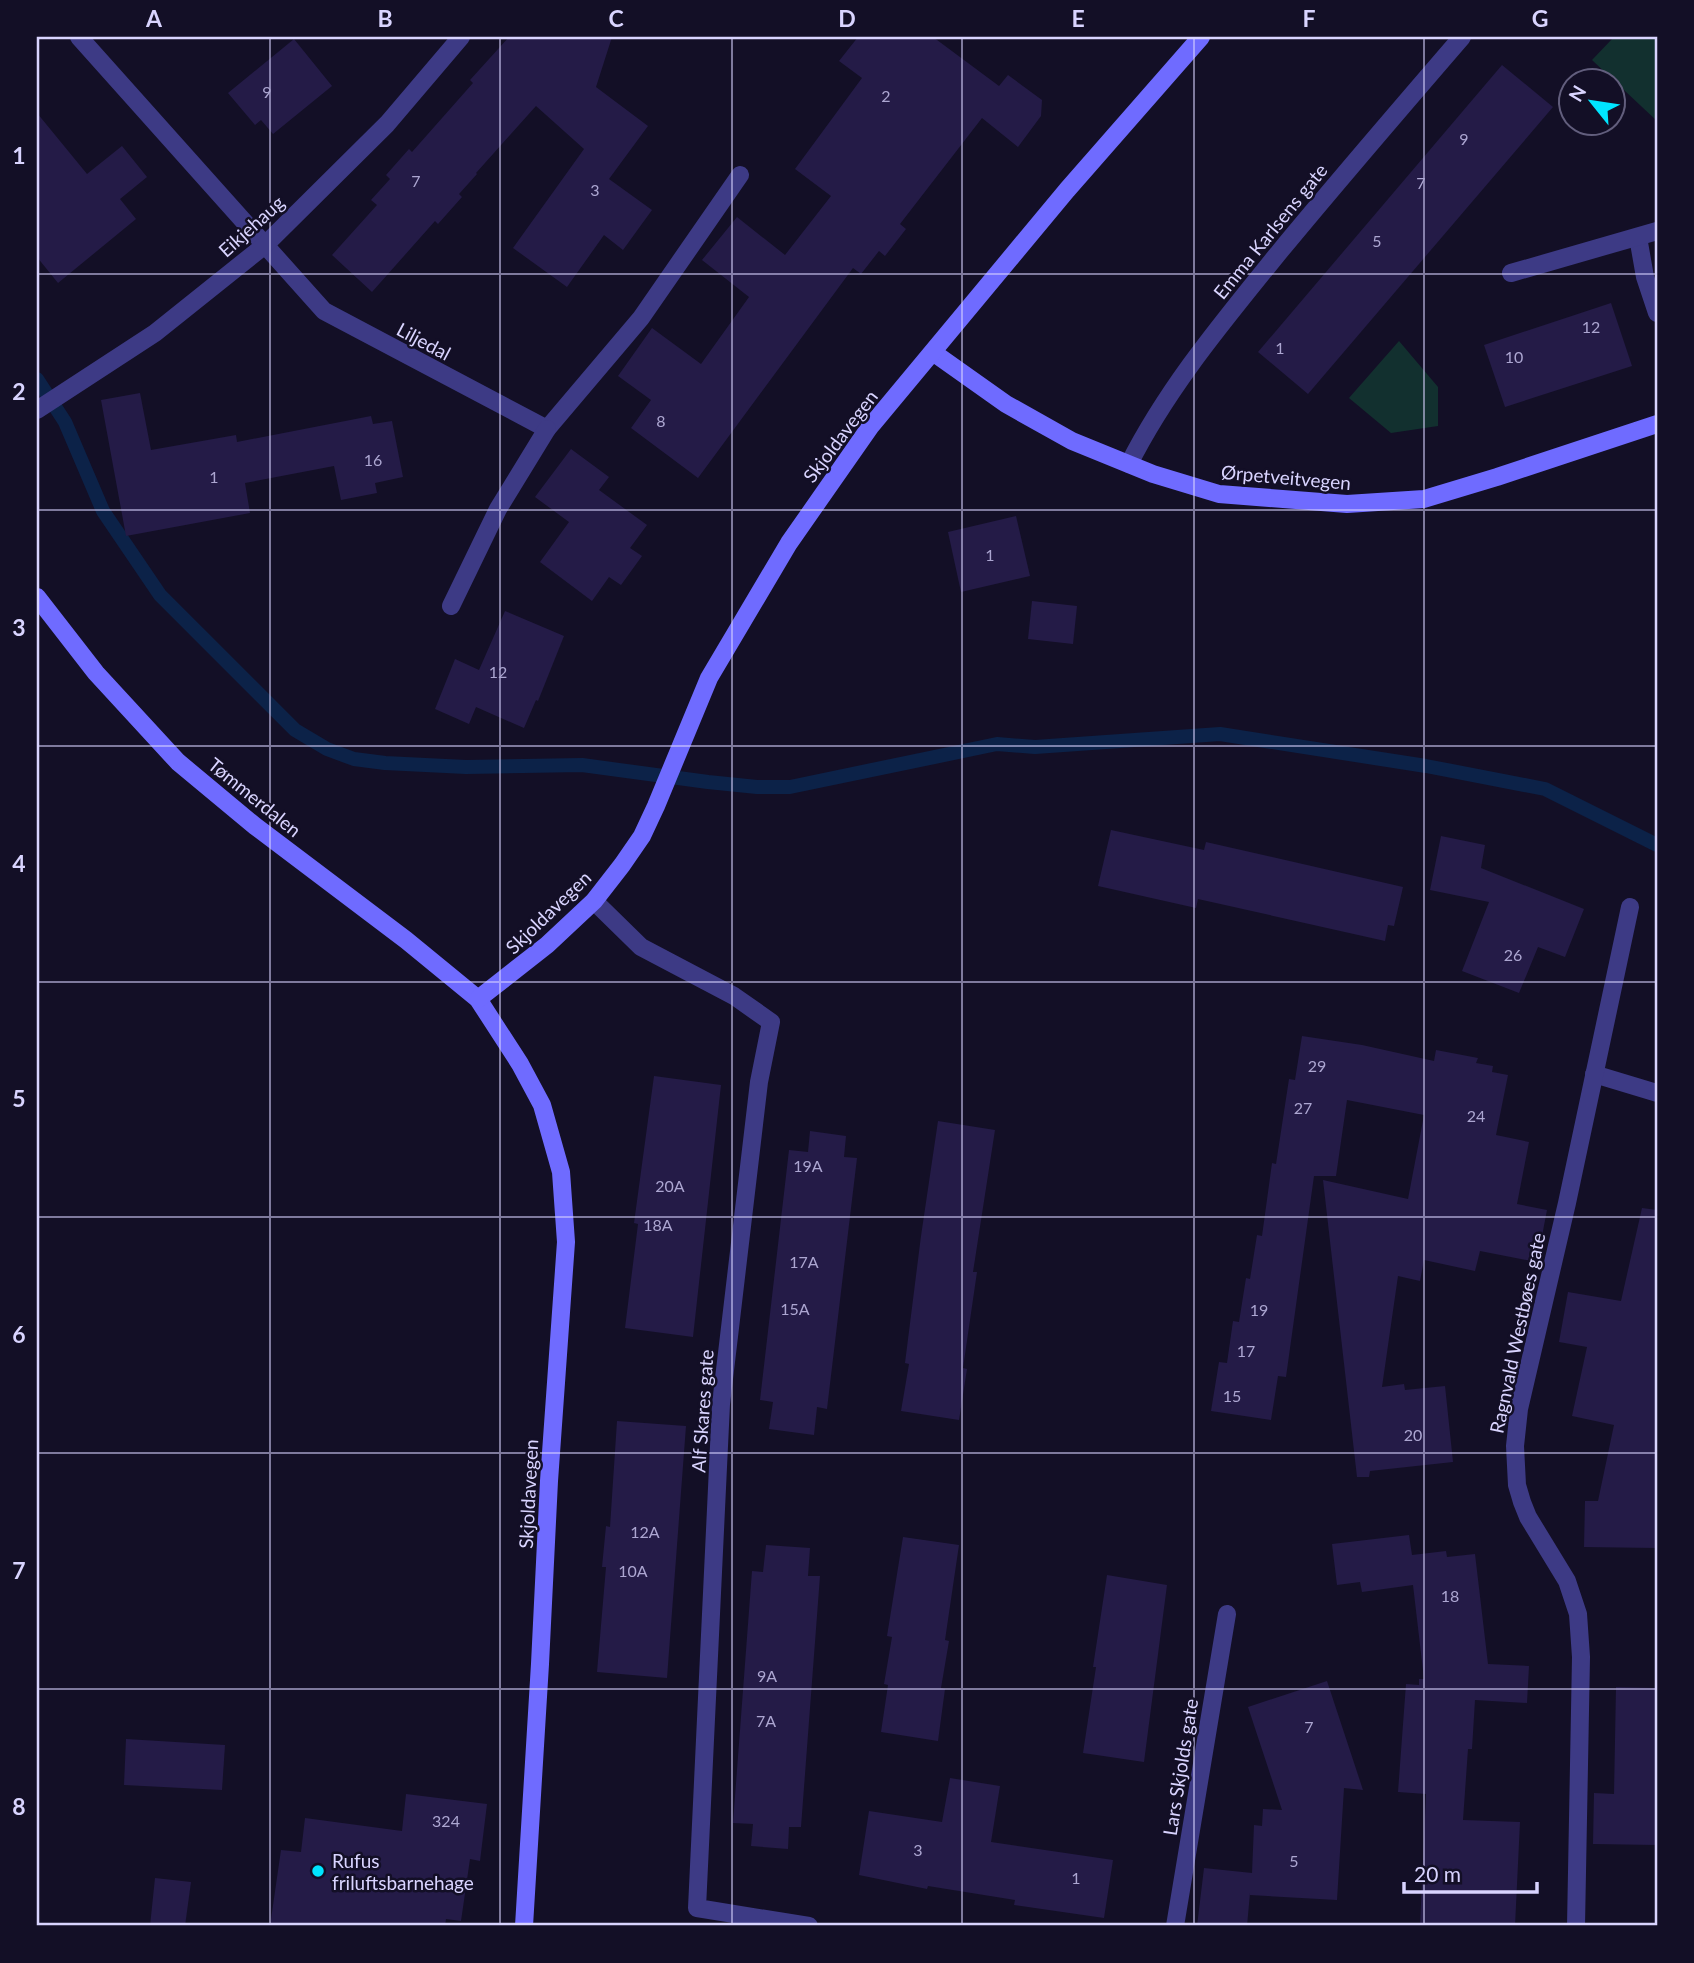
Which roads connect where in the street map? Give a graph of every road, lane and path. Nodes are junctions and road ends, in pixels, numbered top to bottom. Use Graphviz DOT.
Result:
graph roads {
  1 [pos="79,37"];
  2 [pos="461,37"];
  3 [pos="1201,37"];
  4 [pos="1462,37"];
  5 [pos="740,174"];
  6 [pos="1657,231"];
  7 [pos="1638,237"];
  8 [pos="265,245"];
  9 [pos="1511,273"];
  10 [pos="1657,313"];
  11 [pos="934,353"];
  12 [pos="37,410"];
  13 [pos="1657,424"];
  14 [pos="547,429"];
  15 [pos="1129,464"];
  16 [pos="37,597"];
  17 [pos="451,606"];
  18 [pos="594,901"];
  19 [pos="1630,906"];
  20 [pos="478,999"];
  21 [pos="1594,1074"];
  22 [pos="1657,1093"];
  23 [pos="1227,1614"];
  24 [pos="524,1926"];
  25 [pos="809,1926"];
  26 [pos="1175,1926"];
  27 [pos="1576,1926"];
  1 -- 8 [label="street, Liljedal"];
  2 -- 8 [label="street, Eikjehaug"];
  3 -- 11 [label="street, Skjoldavegen"];
  4 -- 15 [label="street, Emma Karlsens gate"];
  5 -- 14 [label="street"];
  6 -- 7 [label="street"];
  7 -- 9 [label="street"];
  7 -- 10 [label="street"];
  8 -- 12 [label="street, Eikjehaug"];
  8 -- 14 [label="street, Liljedal"];
  11 -- 15 [label="street, Ørpetveitvegen"];
  11 -- 18 [label="street, Skjoldavegen"];
  13 -- 15 [label="street, Ørpetveitvegen"];
  14 -- 17 [label="street"];
  16 -- 20 [label="street, Tømmerdalen"];
  18 -- 20 [label="street, Skjoldavegen"];
  18 -- 25 [label="street, Alf Skares gate"];
  19 -- 21 [label="street, Ragnvald Westbøes gate"];
  20 -- 24 [label="street, Skjoldavegen"];
  21 -- 22 [label="street"];
  21 -- 27 [label="street, Ragnvald Westbøes gate"];
  23 -- 26 [label="street, Lars Skjolds gate"];
}
